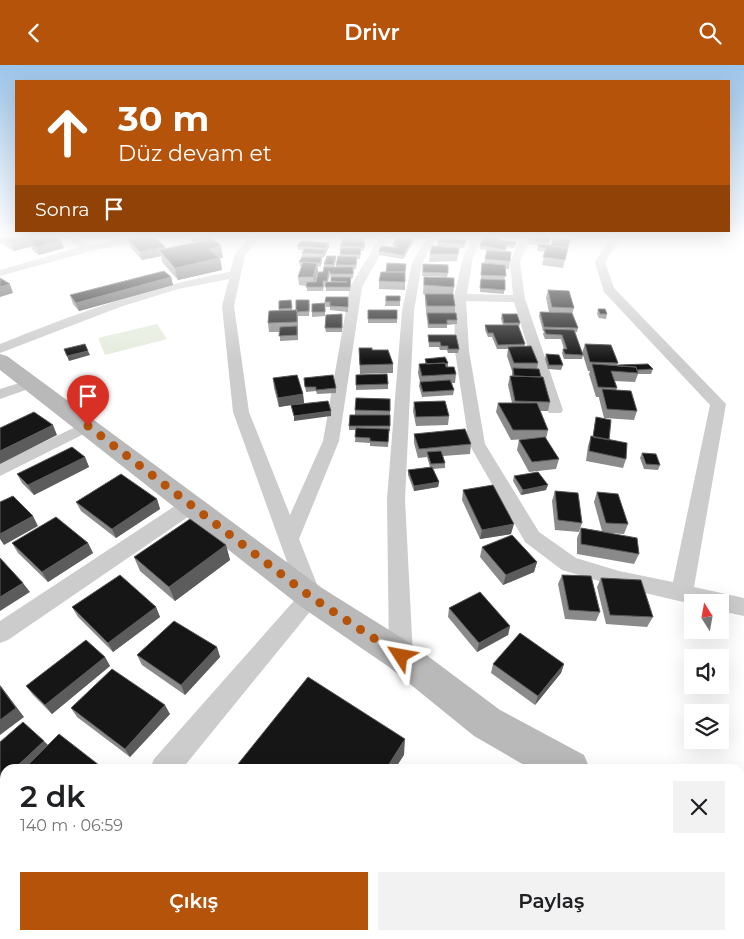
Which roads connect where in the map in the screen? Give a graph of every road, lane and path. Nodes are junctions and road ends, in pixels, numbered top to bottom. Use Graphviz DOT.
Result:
graph roads {
  1 [pos="215,278"];
  2 [pos="235,278"];
  3 [pos="361,278"];
  4 [pos="414,278"];
  5 [pos="464,278"];
  6 [pos="517,278"];
  7 [pos="605,278"];
  8 [pos="460,297"];
  9 [pos="519,299"];
  10 [pos="0,349"];
  11 [pos="0,360"];
  12 [pos="32,383"];
  13 [pos="0,394"];
  14 [pos="555,410"];
  15 [pos="88,426"];
  16 [pos="0,470"];
  17 [pos="191,505"];
  18 [pos="289,539"];
  19 [pos="682,592"];
  20 [pos="311,597"];
  21 [pos="744,607"];
  22 [pos="0,633"];
  23 [pos="401,656"];
  24 [pos="168,764"];
  25 [pos="561,764"];
  1 -- 10 [label="street"];
  2 -- 18 [label="street"];
  3 -- 18 [label="street"];
  4 -- 23 [label="street"];
  5 -- 8 [label="street"];
  6 -- 9 [label="street"];
  7 -- 19 [label="street"];
  8 -- 9 [label="street"];
  8 -- 19 [label="street"];
  9 -- 14 [label="street"];
  11 -- 12 [label="main road"];
  12 -- 13 [label="street"];
  12 -- 15 [label="main road"];
  15 -- 16 [label="street"];
  15 -- 17 [label="main road"];
  17 -- 20 [label="main road"];
  17 -- 22 [label="street"];
  18 -- 20 [label="street"];
  19 -- 21 [label="street"];
  20 -- 23 [label="main road"];
  20 -- 24 [label="street"];
  23 -- 25 [label="main road"];
}
